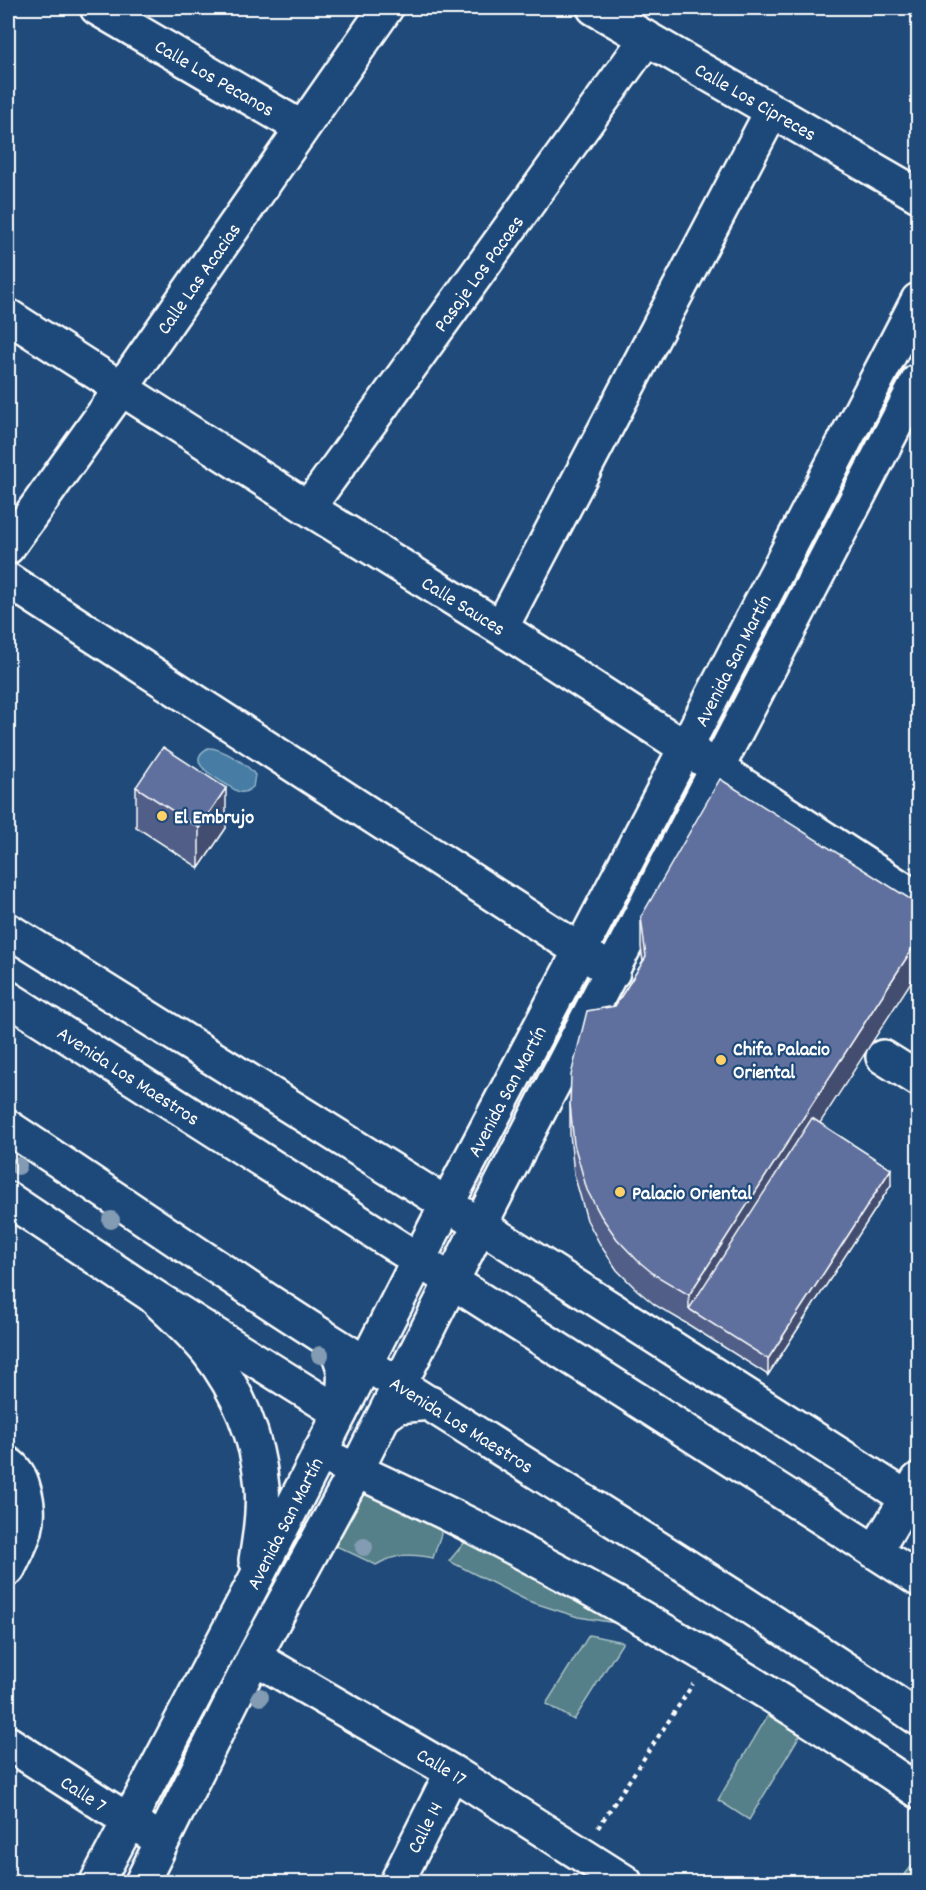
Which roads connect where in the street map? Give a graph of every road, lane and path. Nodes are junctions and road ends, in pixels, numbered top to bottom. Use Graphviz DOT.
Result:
graph roads {
  1 [pos="97,8"];
  2 [pos="386,8"];
  3 [pos="594,8"];
  4 [pos="647,38"];
  5 [pos="772,111"];
  6 [pos="302,128"];
  7 [pos="918,195"];
  8 [pos="918,300"];
  9 [pos="8,316"];
  10 [pos="918,381"];
  11 [pos="121,389"];
  12 [pos="308,508"];
  13 [pos="8,547"];
  14 [pos="8,580"];
  15 [pos="501,628"];
  16 [pos="686,749"];
  17 [pos="718,770"];
  18 [pos="918,899"];
  19 [pos="8,930"];
  20 [pos="580,951"];
  21 [pos="613,972"];
  22 [pos="8,998"];
  23 [pos="883,1057"];
  24 [pos="918,1080"];
  25 [pos="8,1127"];
  26 [pos="8,1199"];
  27 [pos="447,1204"];
  28 [pos="480,1225"];
  29 [pos="419,1261"];
  30 [pos="453,1282"];
  31 [pos="153,1296"];
  32 [pos="333,1342"];
  33 [pos="366,1363"];
  34 [pos="400,1384"];
  35 [pos="430,1402"];
  36 [pos="340,1413"];
  37 [pos="384,1416"];
  38 [pos="319,1453"];
  39 [pos="8,1464"];
  40 [pos="357,1469"];
  41 [pos="915,1494"];
  42 [pos="876,1551"];
  43 [pos="8,1569"];
  44 [pos="918,1579"];
  45 [pos="252,1586"];
  46 [pos="254,1657"];
  47 [pos="710,1658"];
  48 [pos="918,1718"];
  49 [pos="8,1743"];
  50 [pos="452,1772"];
  51 [pos="918,1791"];
  52 [pos="129,1821"];
  53 [pos="162,1840"];
  54 [pos="582,1854"];
  55 [pos="97,1882"];
  56 [pos="141,1882"];
  57 [pos="397,1882"];
  58 [pos="625,1882"];
  1 -- 6 [label="main road, Calle Los Pecanos"];
  2 -- 6 [label="main road, Calle Las Acacias"];
  3 -- 4 [label="main road, Calle Los Cipreces"];
  4 -- 5 [label="main road, Calle Los Cipreces"];
  4 -- 12 [label="main road, Pasaje Los Pacaes"];
  5 -- 7 [label="main road, Calle Los Cipreces"];
  5 -- 15 [label="main road"];
  6 -- 11 [label="main road, Calle Las Acacias"];
  8 -- 16 [label="main road, Avenida San Martín"];
  9 -- 11 [label="main road, Calle Sauces"];
  10 -- 17 [label="main road, Avenida San Martín"];
  11 -- 12 [label="main road, Calle Sauces"];
  11 -- 13 [label="main road, Calle Las Acacias"];
  12 -- 15 [label="main road, Calle Sauces"];
  14 -- 20 [label="main road"];
  15 -- 16 [label="main road, Calle Sauces"];
  16 -- 17 [label="main road, Calle Sauces"];
  16 -- 20 [label="main road, Avenida San Martín"];
  17 -- 18 [label="main road, Calle Sauces"];
  17 -- 21 [label="main road, Avenida San Martín"];
  19 -- 27 [label="main road"];
  20 -- 21 [label="main road"];
  20 -- 27 [label="main road, Avenida San Martín"];
  21 -- 28 [label="main road, Avenida San Martín"];
  22 -- 29 [label="main road, Avenida Los Maestros"];
  23 -- 24 [label="main road"];
  25 -- 32 [label="main road, Avenida Los Maestros"];
  26 -- 31 [label="main road"];
  27 -- 28 [label="main road"];
  27 -- 29 [label="main road, Avenida San Martín"];
  28 -- 30 [label="main road, Avenida San Martín"];
  28 -- 41 [label="main road"];
  29 -- 30 [label="main road, Avenida Los Maestros"];
  29 -- 33 [label="main road, Avenida San Martín"];
  30 -- 34 [label="main road, Avenida San Martín"];
  30 -- 42 [label="main road, Avenida Los Maestros"];
  31 -- 36 [label="main road"];
  31 -- 45 [label="main road"];
  32 -- 33 [label="main road, Avenida Los Maestros"];
  32 -- 36 [label="main road"];
  33 -- 34 [label="main road, Avenida Los Maestros"];
  33 -- 36 [label="main road, Avenida San Martín"];
  34 -- 35 [label="main road, Avenida Los Maestros"];
  34 -- 37 [label="main road, Avenida San Martín"];
  35 -- 37 [label="main road"];
  35 -- 48 [label="main road, Avenida Los Maestros"];
  36 -- 38 [label="main road, Avenida San Martín"];
  37 -- 40 [label="main road, Avenida San Martín"];
  38 -- 40 [label="main road"];
  38 -- 45 [label="main road, Avenida San Martín"];
  39 -- 43 [label="main road"];
  40 -- 46 [label="main road, Avenida San Martín"];
  40 -- 47 [label="main road"];
  41 -- 42 [label="main road"];
  42 -- 44 [label="main road, Avenida Los Maestros"];
  45 -- 52 [label="main road, Avenida San Martín"];
  46 -- 50 [label="main road, Calle 17"];
  46 -- 53 [label="main road, Avenida San Martín"];
  47 -- 51 [label="main road"];
  47 -- 54 [label="path"];
  49 -- 52 [label="main road, Calle 7"];
  50 -- 54 [label="main road, Calle 17"];
  50 -- 57 [label="main road, Calle 14"];
  52 -- 53 [label="main road, Calle 7"];
  52 -- 55 [label="main road, Avenida San Martín"];
  53 -- 56 [label="main road, Avenida San Martín"];
  54 -- 58 [label="main road, Calle 17"];
}
